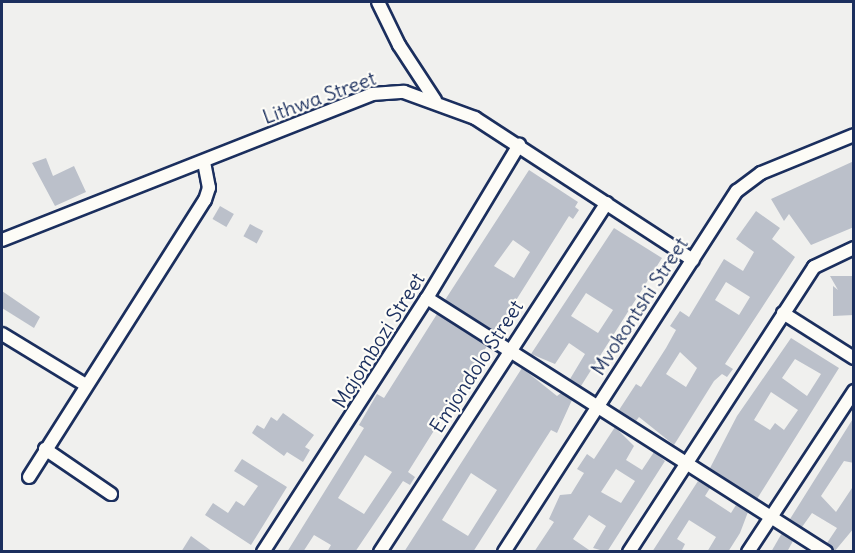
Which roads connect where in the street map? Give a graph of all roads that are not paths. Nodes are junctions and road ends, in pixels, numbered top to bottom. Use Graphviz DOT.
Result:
graph roads {
  1 [pos="378,2"];
  2 [pos="435,100"];
  3 [pos="854,135"];
  4 [pos="519,145"];
  5 [pos="204,162"];
  6 [pos="607,203"];
  7 [pos="2,240"];
  8 [pos="854,248"];
  9 [pos="693,260"];
  10 [pos="428,298"];
  11 [pos="783,313"];
  12 [pos="2,334"];
  13 [pos="508,350"];
  14 [pos="854,358"];
  15 [pos="86,385"];
  16 [pos="854,392"];
  17 [pos="598,406"];
  18 [pos="45,449"];
  19 [pos="685,465"];
  20 [pos="29,477"];
  21 [pos="111,494"];
  22 [pos="771,517"];
  23 [pos="263,552"];
  24 [pos="380,552"];
  25 [pos="504,552"];
  26 [pos="629,552"];
  27 [pos="748,552"];
  28 [pos="826,552"];
  1 -- 2 [label="street"];
  2 -- 4 [label="street, Lithwa Street"];
  2 -- 5 [label="street, Lithwa Street"];
  3 -- 9 [label="street, Mvokontshi Street"];
  4 -- 6 [label="street, Lithwa Street"];
  4 -- 10 [label="street, Majombozi Street"];
  5 -- 7 [label="street, Lithwa Street"];
  5 -- 15 [label="street"];
  6 -- 9 [label="street, Lithwa Street"];
  6 -- 13 [label="street, Emjondolo Street"];
  8 -- 11 [label="street"];
  9 -- 17 [label="street, Mvokontshi Street"];
  10 -- 13 [label="street"];
  10 -- 23 [label="street, Majombozi Street"];
  11 -- 14 [label="street"];
  11 -- 19 [label="street"];
  12 -- 15 [label="street"];
  13 -- 17 [label="street"];
  13 -- 24 [label="street, Emjondolo Street"];
  15 -- 18 [label="street"];
  16 -- 22 [label="street"];
  17 -- 19 [label="street"];
  17 -- 25 [label="street, Mvokontshi Street"];
  18 -- 20 [label="street"];
  18 -- 21 [label="street"];
  19 -- 22 [label="street"];
  19 -- 26 [label="street"];
  22 -- 27 [label="street"];
  22 -- 28 [label="street"];
}
